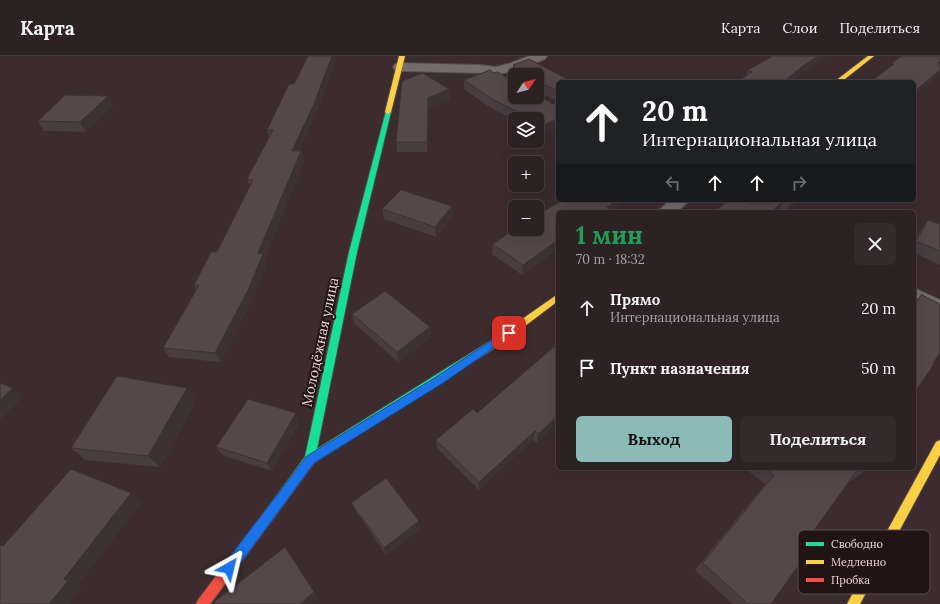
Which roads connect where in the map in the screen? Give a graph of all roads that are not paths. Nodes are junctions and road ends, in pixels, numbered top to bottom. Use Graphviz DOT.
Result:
graph roads {
  1 [pos="540,56"];
  2 [pos="871,56"];
  3 [pos="401,62"];
  4 [pos="840,80"];
  5 [pos="678,202"];
  6 [pos="668,210"];
  7 [pos="916,297"];
  8 [pos="556,299"];
  9 [pos="940,310"];
  10 [pos="940,445"];
  11 [pos="310,459"];
  12 [pos="893,530"];
  13 [pos="858,594"];
  14 [pos="202,604"];
  15 [pos="853,604"];
  1 -- 3 [label="street"];
  2 -- 4 [label="street"];
  3 -- 11 [label="street, Молодёжная улица"];
  5 -- 6 [label="street"];
  7 -- 9 [label="street"];
  8 -- 11 [label="street"];
  10 -- 12 [label="street"];
  11 -- 14 [label="street, Молодёжная улица"];
  13 -- 15 [label="street"];
}
